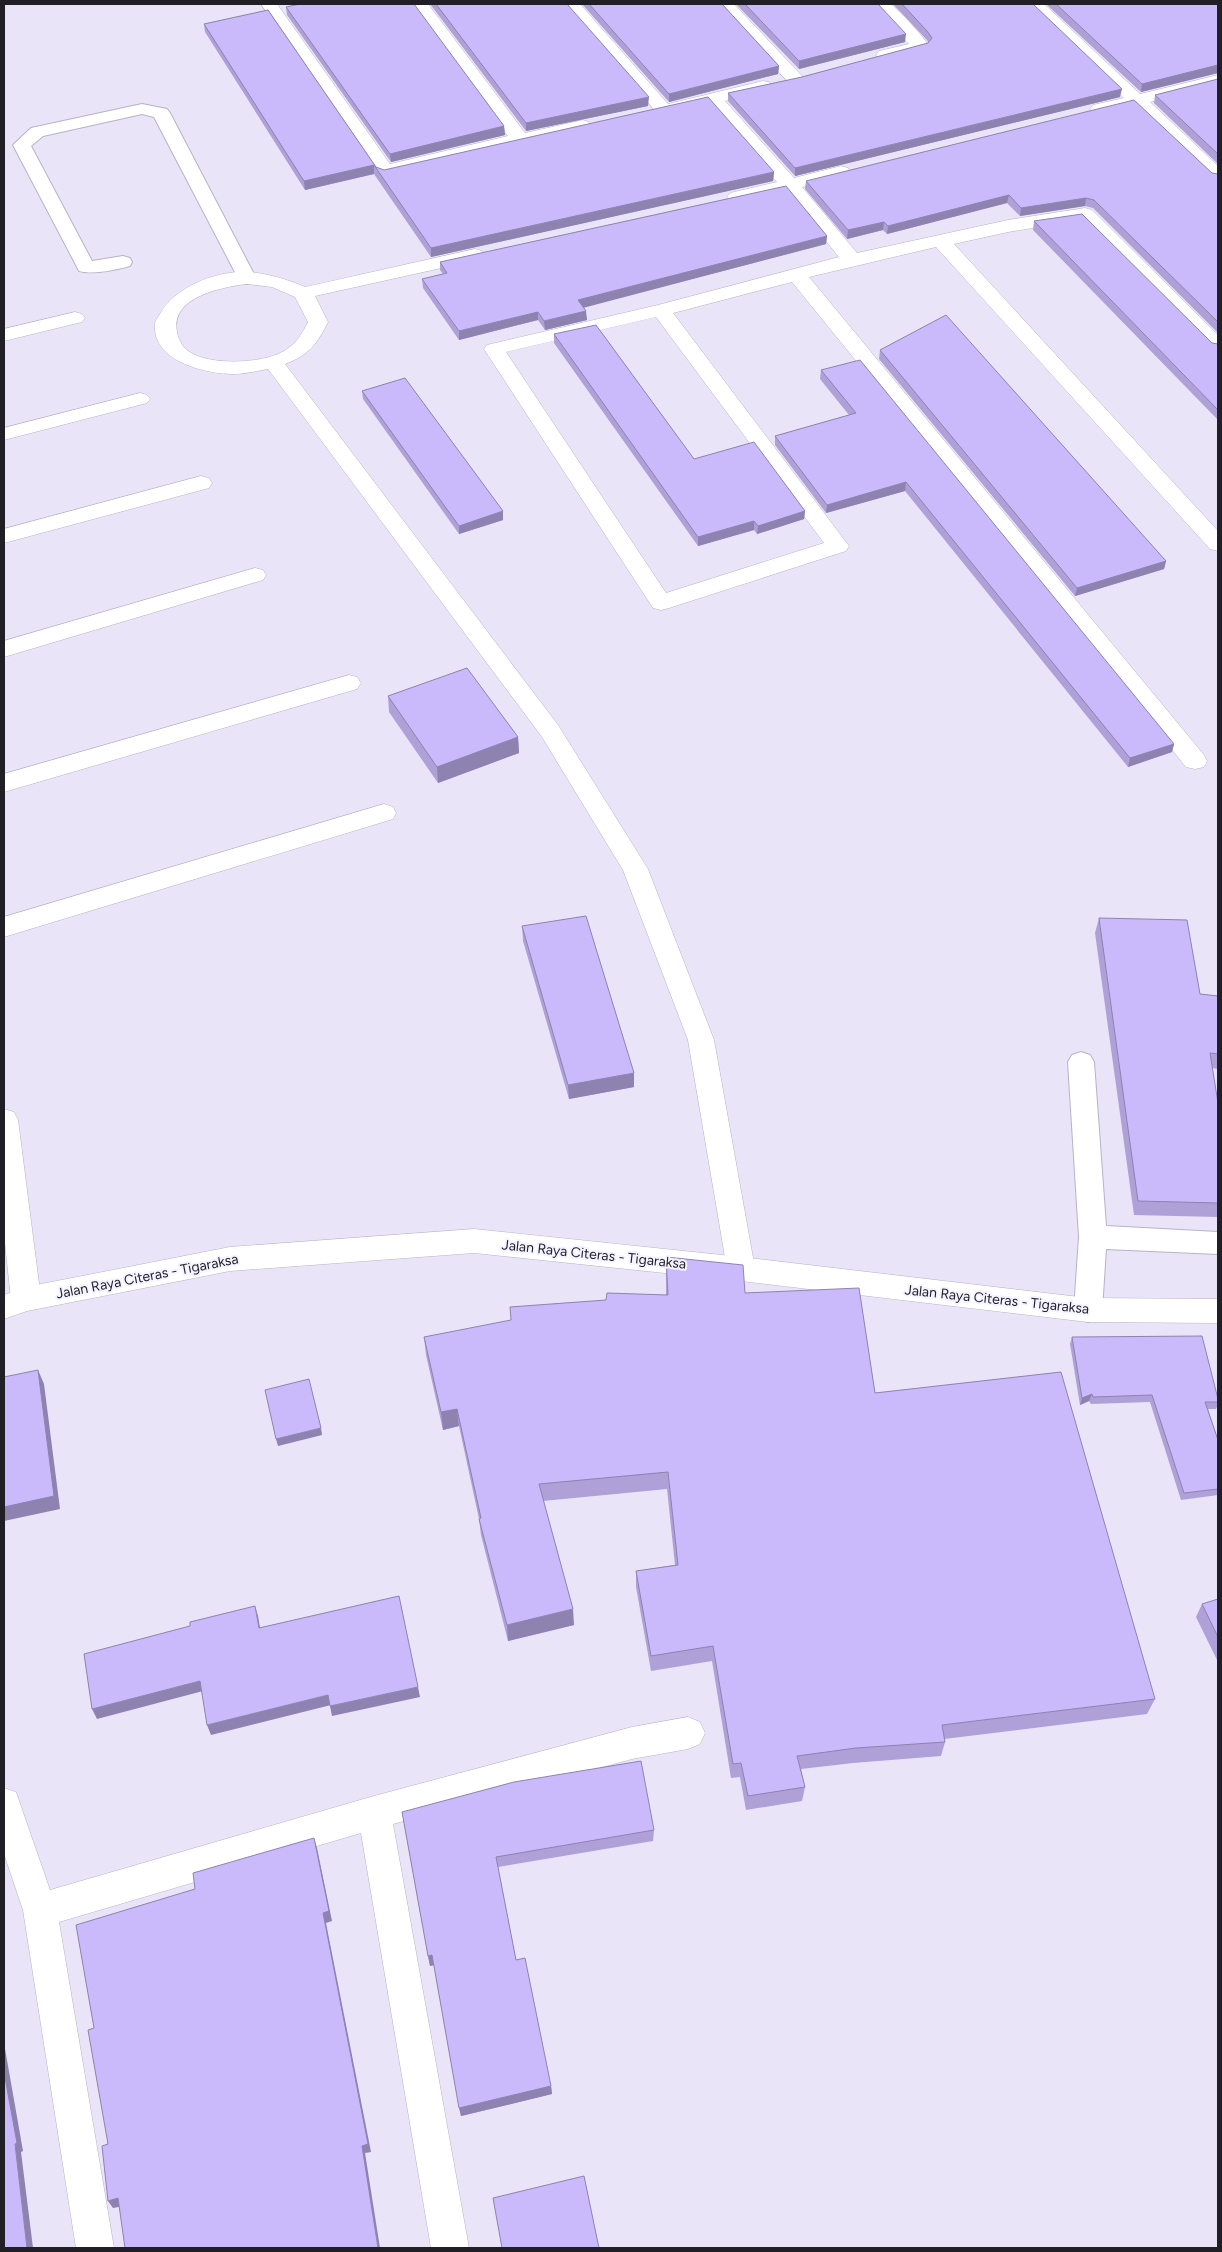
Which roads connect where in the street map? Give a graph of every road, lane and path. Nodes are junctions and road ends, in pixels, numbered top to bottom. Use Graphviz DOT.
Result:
graph roads {
  1 [pos="270,4"];
  2 [pos="419,4"];
  3 [pos="571,4"];
  4 [pos="725,4"];
  5 [pos="881,4"];
  6 [pos="1034,4"];
  7 [pos="872,59"];
  8 [pos="814,74"];
  9 [pos="795,79"];
  10 [pos="1218,80"];
  11 [pos="712,98"];
  12 [pos="1138,100"];
  13 [pos="664,110"];
  14 [pos="644,114"];
  15 [pos="1080,114"];
  16 [pos="597,124"];
  17 [pos="520,139"];
  18 [pos="858,168"];
  19 [pos="1218,176"];
  20 [pos="790,185"];
  21 [pos="722,200"];
  22 [pos="940,240"];
  23 [pos="488,252"];
  24 [pos="852,260"];
  25 [pos="123,262"];
  26 [pos="797,274"];
  27 [pos="248,278"];
  28 [pos="303,293"];
  29 [pos="660,310"];
  30 [pos="75,318"];
  31 [pos="4,335"];
  32 [pos="1218,346"];
  33 [pos="273,362"];
  34 [pos="140,399"];
  35 [pos="4,434"];
  36 [pos="200,483"];
  37 [pos="4,536"];
  38 [pos="1218,544"];
  39 [pos="255,575"];
  40 [pos="4,649"];
  41 [pos="349,683"];
  42 [pos="1195,761"];
  43 [pos="4,783"];
  44 [pos="384,813"];
  45 [pos="4,927"];
  46 [pos="1081,1062"];
  47 [pos="4,1120"];
  48 [pos="1093,1237"];
  49 [pos="1218,1243"];
  50 [pos="741,1269"];
  51 [pos="15,1303"];
  52 [pos="1088,1310"];
  53 [pos="1218,1311"];
  54 [pos="688,1733"];
  55 [pos="4,1804"];
  56 [pos="374,1813"];
  57 [pos="40,1910"];
  58 [pos="95,2248"];
  59 [pos="450,2248"];
  1 -- 17 [label="street"];
  2 -- 17 [label="street"];
  3 -- 13 [label="street"];
  4 -- 9 [label="street"];
  5 -- 7 [label="street"];
  6 -- 12 [label="street"];
  8 -- 9 [label="street"];
  9 -- 11 [label="street"];
  10 -- 12 [label="street"];
  11 -- 13 [label="street"];
  11 -- 20 [label="street"];
  12 -- 15 [label="street"];
  12 -- 19 [label="street"];
  13 -- 14 [label="street"];
  16 -- 17 [label="street"];
  18 -- 20 [label="street"];
  20 -- 21 [label="street"];
  20 -- 24 [label="street"];
  22 -- 24 [label="street"];
  22 -- 32 [label="street"];
  22 -- 38 [label="street"];
  23 -- 28 [label="street"];
  24 -- 26 [label="street"];
  25 -- 27 [label="lane"];
  26 -- 29 [label="street"];
  26 -- 42 [label="street"];
  27 -- 28 [label="street"];
  27 -- 33 [label="street"];
  28 -- 33 [label="street"];
  29 -- 29 [label="street"];
  30 -- 31 [label="street"];
  33 -- 50 [label="street"];
  34 -- 35 [label="street"];
  36 -- 37 [label="street"];
  39 -- 40 [label="street"];
  41 -- 43 [label="street"];
  44 -- 45 [label="street"];
  46 -- 48 [label="lane"];
  47 -- 51 [label="street"];
  48 -- 49 [label="lane"];
  48 -- 52 [label="lane"];
  50 -- 51 [label="street, Jalan Raya Citeras - Tigaraksa"];
  50 -- 52 [label="street, Jalan Raya Citeras - Tigaraksa"];
  52 -- 53 [label="street, Jalan Raya Citeras - Tigaraksa"];
  54 -- 56 [label="street"];
  55 -- 57 [label="street"];
  56 -- 57 [label="street"];
  56 -- 59 [label="street"];
  57 -- 58 [label="street"];
}
